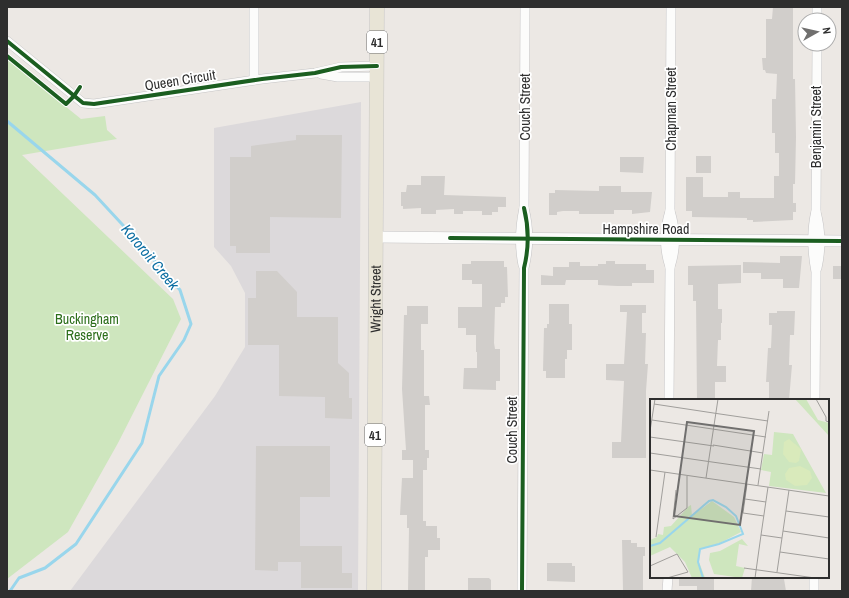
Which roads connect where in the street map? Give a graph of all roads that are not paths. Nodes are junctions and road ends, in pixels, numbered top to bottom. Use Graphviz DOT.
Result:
graph roads {
  1 [pos="377,7"];
  2 [pos="525,7"];
  3 [pos="671,7"];
  4 [pos="255,9"];
  5 [pos="7,41"];
  6 [pos="817,52"];
  7 [pos="377,71"];
  8 [pos="258,79"];
  9 [pos="376,237"];
  10 [pos="524,239"];
  11 [pos="670,240"];
  12 [pos="816,241"];
  13 [pos="842,241"];
  14 [pos="669,399"];
  15 [pos="815,399"];
  16 [pos="668,578"];
  17 [pos="814,578"];
  18 [pos="374,591"];
  19 [pos="522,591"];
  20 [pos="667,591"];
  21 [pos="814,591"];
  1 -- 7 [label="main road, Wright Street / 41"];
  2 -- 10 [label="street, Couch Street"];
  3 -- 11 [label="street, Chapman Street"];
  4 -- 8 [label="street"];
  5 -- 8 [label="street, Queen Circuit"];
  6 -- 12 [label="street, Benjamin Street"];
  7 -- 8 [label="street, Queen Circuit"];
  7 -- 9 [label="main road, Wright Street / 41"];
  9 -- 10 [label="street, Hampshire Road"];
  9 -- 18 [label="main road, Wright Street / 41"];
  10 -- 11 [label="street, Hampshire Road"];
  10 -- 19 [label="street, Couch Street"];
  11 -- 12 [label="street, Hampshire Road"];
  11 -- 14 [label="street, Chapman Street"];
  12 -- 13 [label="street, Hampshire Road"];
  12 -- 15 [label="street, Benjamin Street"];
  16 -- 20 [label="street"];
  17 -- 21 [label="street"];
}
